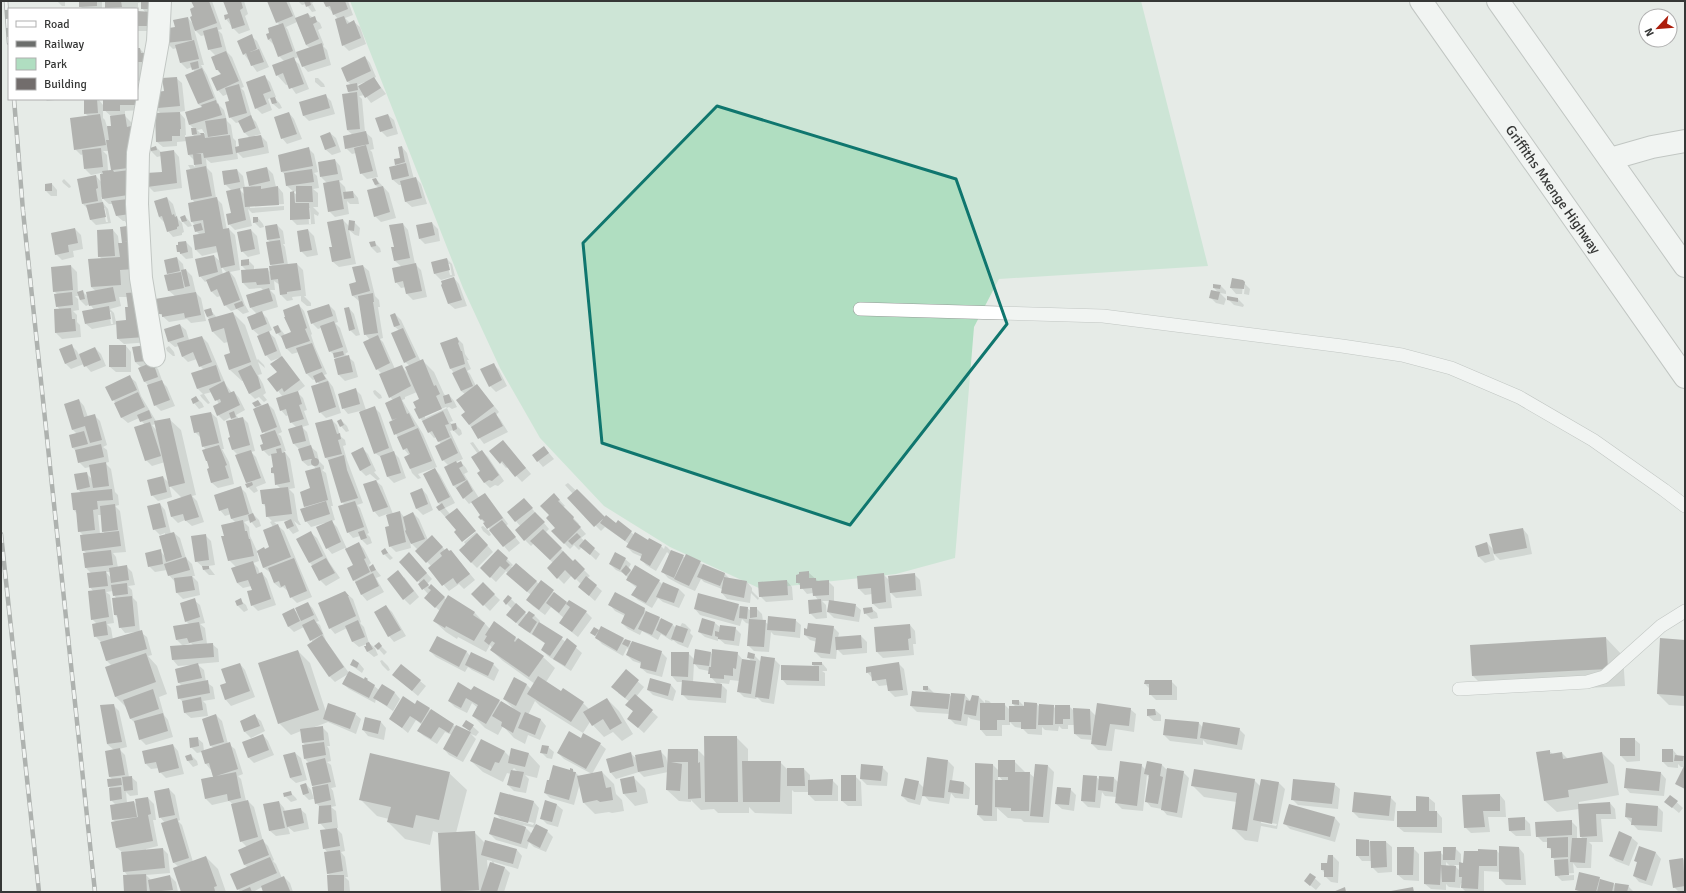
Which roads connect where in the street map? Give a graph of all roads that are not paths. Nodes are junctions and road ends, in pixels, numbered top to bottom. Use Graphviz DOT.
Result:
graph roads {
  1 [pos="160,1"];
  2 [pos="1421,1"];
  3 [pos="1498,1"];
  4 [pos="1685,141"];
  5 [pos="1610,159"];
  6 [pos="1685,266"];
  7 [pos="860,309"];
  8 [pos="154,356"];
  9 [pos="1685,377"];
  10 [pos="1685,506"];
  11 [pos="1685,611"];
  12 [pos="1459,689"];
  1 -- 8 [label="street"];
  2 -- 9 [label="street, Griffiths Mxenge Highway"];
  3 -- 5 [label="street"];
  4 -- 5 [label="street"];
  5 -- 6 [label="street"];
  7 -- 10 [label="lane"];
  11 -- 12 [label="lane"];
}
